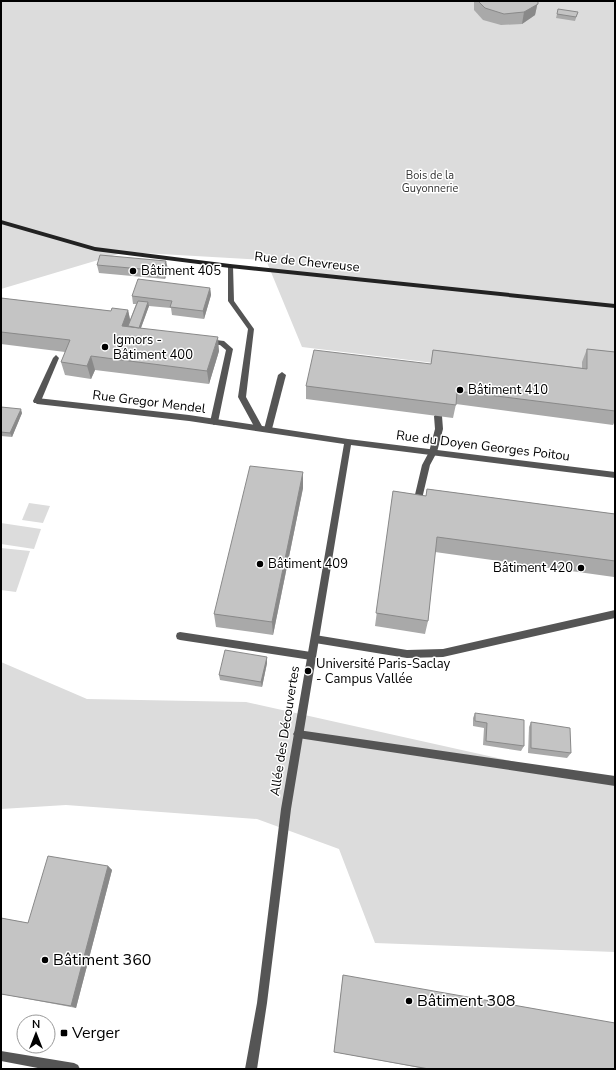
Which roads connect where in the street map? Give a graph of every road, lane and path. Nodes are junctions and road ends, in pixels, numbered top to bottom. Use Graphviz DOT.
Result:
graph roads {
  1 [pos="1,222"];
  2 [pos="230,266"];
  3 [pos="615,306"];
  4 [pos="200,340"];
  5 [pos="56,358"];
  6 [pos="282,375"];
  7 [pos="438,416"];
  8 [pos="214,422"];
  9 [pos="258,428"];
  10 [pos="268,430"];
  11 [pos="348,442"];
  12 [pos="433,452"];
  13 [pos="615,475"];
  14 [pos="417,503"];
  15 [pos="615,614"];
  16 [pos="180,636"];
  17 [pos="315,640"];
  18 [pos="311,656"];
  19 [pos="298,734"];
  20 [pos="615,781"];
  21 [pos="1,1056"];
  22 [pos="74,1069"];
  23 [pos="251,1069"];
  1 -- 2 [label="street, Rue de Chevreuse"];
  2 -- 3 [label="street, Rue de Chevreuse"];
  2 -- 9 [label="street"];
  4 -- 8 [label="street"];
  5 -- 8 [label="street, Rue Gregor Mendel"];
  6 -- 10 [label="street"];
  7 -- 12 [label="street"];
  8 -- 9 [label="street, Rue Gregor Mendel"];
  9 -- 10 [label="street"];
  10 -- 11 [label="street"];
  11 -- 12 [label="street, Rue du Doyen Georges Poitou"];
  11 -- 17 [label="street, Allée des Découvertes"];
  12 -- 13 [label="street, Rue du Doyen Georges Poitou"];
  12 -- 14 [label="street"];
  15 -- 17 [label="street"];
  16 -- 18 [label="street"];
  17 -- 18 [label="street, Allée des Découvertes"];
  18 -- 19 [label="street, Allée des Découvertes"];
  19 -- 20 [label="street"];
  19 -- 23 [label="street, Allée des Découvertes"];
  21 -- 22 [label="street"];
}
